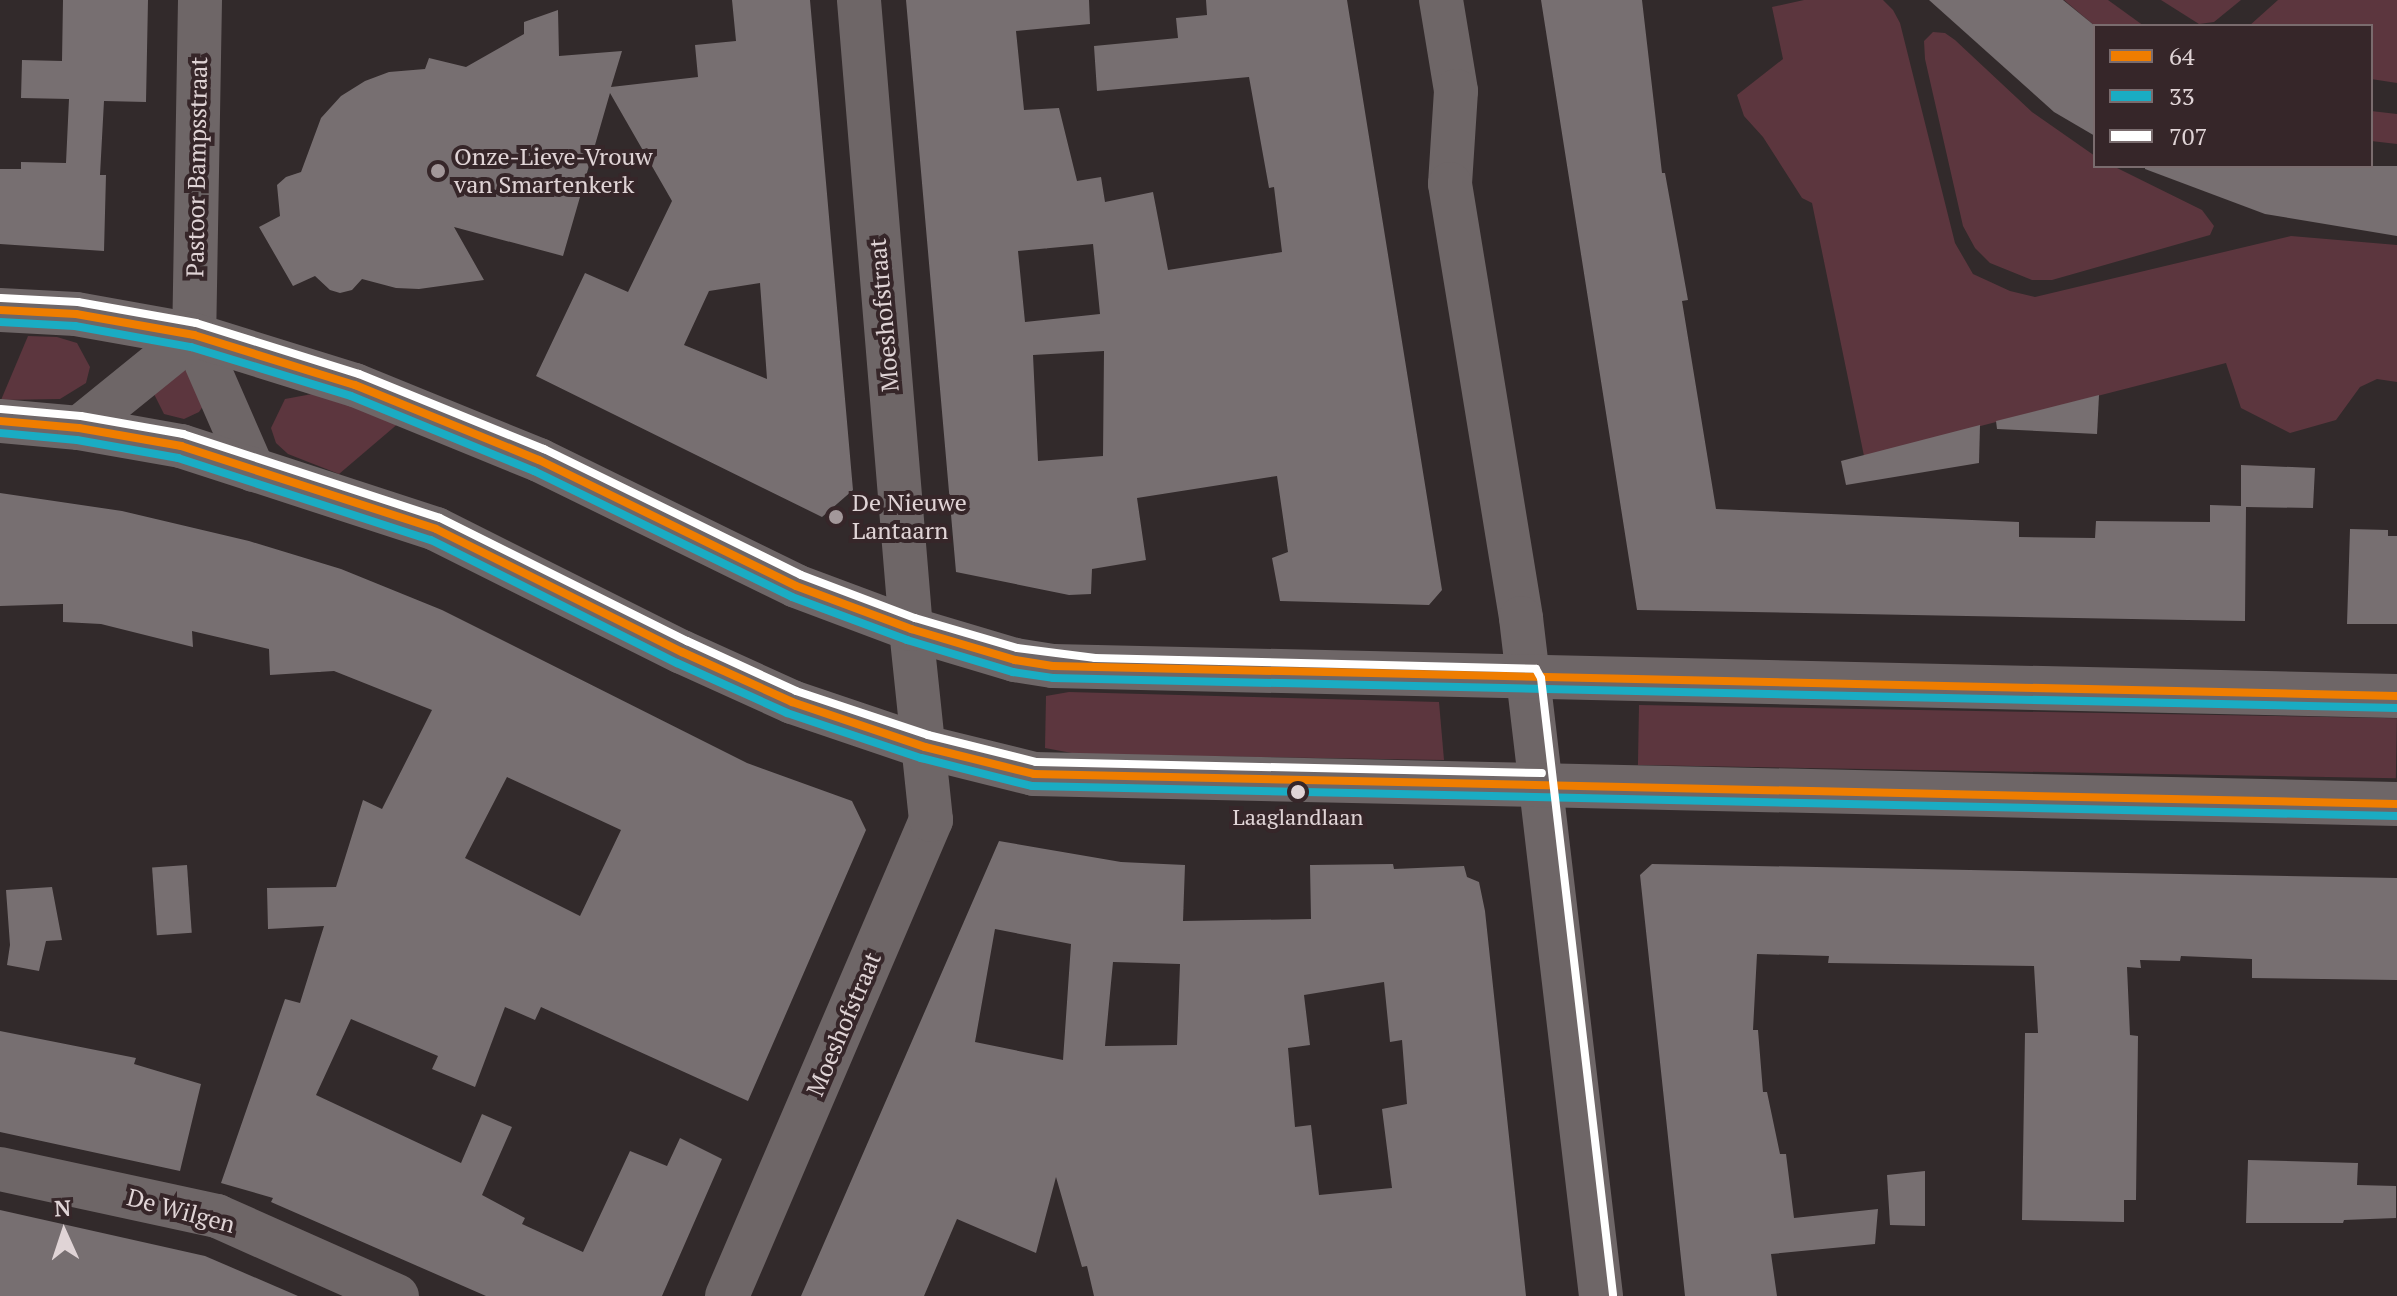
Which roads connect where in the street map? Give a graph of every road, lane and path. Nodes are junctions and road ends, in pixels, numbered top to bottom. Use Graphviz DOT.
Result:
graph roads {
  1 [pos="200,0"];
  2 [pos="859,0"];
  3 [pos="1441,0"];
  4 [pos="0,310"];
  5 [pos="194,335"];
  6 [pos="0,421"];
  7 [pos="79,428"];
  8 [pos="253,470"];
  9 [pos="911,629"];
  10 [pos="1529,679"];
  11 [pos="2397,696"];
  12 [pos="925,747"];
  13 [pos="1542,785"];
  14 [pos="2397,804"];
  15 [pos="0,1169"];
  16 [pos="397,1296"];
  17 [pos="727,1296"];
  18 [pos="1601,1296"];
  1 -- 5 [label="street, Pastoor Bampsstraat"];
  2 -- 9 [label="street, Moeshofstraat"];
  3 -- 10 [label="street"];
  4 -- 5 [label="street"];
  5 -- 7 [label="street"];
  5 -- 8 [label="street, Pastoor Bampsstraat"];
  5 -- 9 [label="street"];
  6 -- 7 [label="street"];
  7 -- 8 [label="street"];
  8 -- 12 [label="street"];
  9 -- 10 [label="street"];
  9 -- 12 [label="street, Moeshofstraat"];
  10 -- 11 [label="street"];
  10 -- 13 [label="street"];
  12 -- 13 [label="street"];
  12 -- 17 [label="street, Moeshofstraat"];
  13 -- 14 [label="street"];
  13 -- 18 [label="street"];
  15 -- 16 [label="street, De Wilgen"];
}
